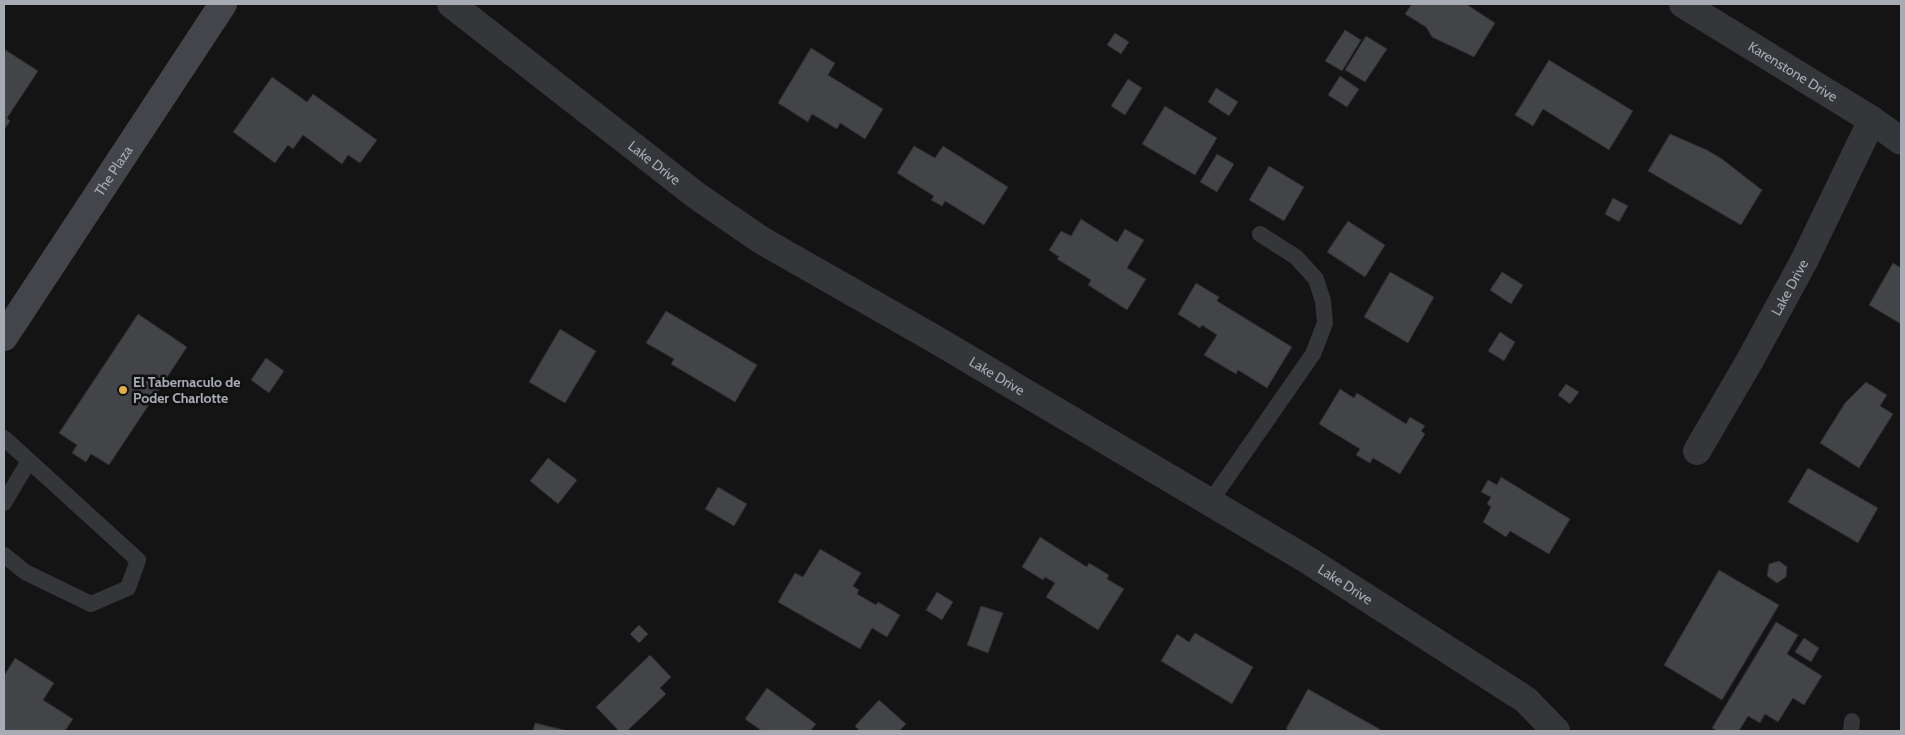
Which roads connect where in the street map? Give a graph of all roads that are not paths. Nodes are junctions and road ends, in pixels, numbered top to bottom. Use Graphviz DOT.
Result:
graph roads {
  1 [pos="223,4"];
  2 [pos="451,4"];
  3 [pos="1683,4"];
  4 [pos="1872,120"];
  5 [pos="1901,141"];
  6 [pos="1260,234"];
  7 [pos="4,337"];
  8 [pos="4,438"];
  9 [pos="1697,451"];
  10 [pos="30,462"];
  11 [pos="1210,502"];
  12 [pos="4,503"];
  13 [pos="4,555"];
  14 [pos="1556,731"];
  1 -- 7 [label="main road, The Plaza"];
  2 -- 11 [label="street, Lake Drive"];
  3 -- 4 [label="street, Karenstone Drive"];
  4 -- 5 [label="street, Karenstone Drive"];
  4 -- 9 [label="street, Lake Drive"];
  6 -- 11 [label="lane"];
  8 -- 10 [label="lane"];
  10 -- 12 [label="lane"];
  10 -- 13 [label="lane"];
  11 -- 14 [label="street, Lake Drive"];
}
